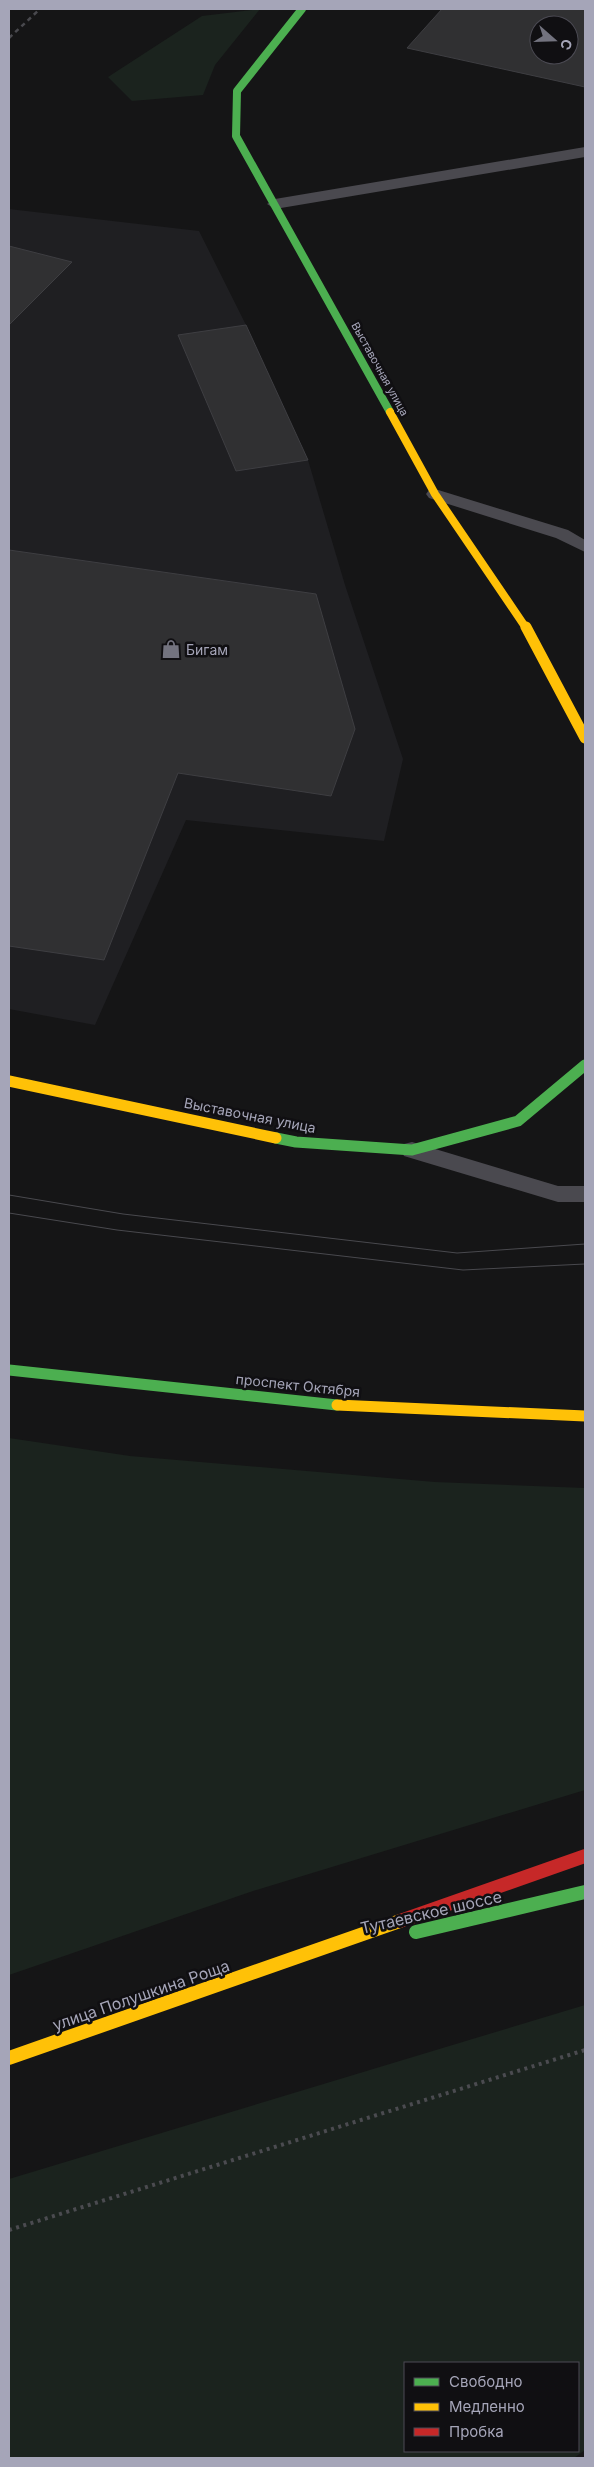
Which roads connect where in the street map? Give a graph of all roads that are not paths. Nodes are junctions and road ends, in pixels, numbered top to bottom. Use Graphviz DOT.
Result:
graph roads {
  1 [pos="302,9"];
  2 [pos="585,152"];
  3 [pos="275,204"];
  4 [pos="435,494"];
  5 [pos="585,547"];
  6 [pos="585,738"];
  7 [pos="585,1065"];
  8 [pos="9,1081"];
  9 [pos="412,1150"];
  10 [pos="585,1194"];
  11 [pos="9,1370"];
  12 [pos="585,1416"];
  13 [pos="585,1856"];
  14 [pos="585,1892"];
  15 [pos="400,1936"];
  16 [pos="381,1940"];
  17 [pos="284,1963"];
  18 [pos="9,2058"];
  1 -- 3 [label="street, Выставочная улица"];
  2 -- 3 [label="lane"];
  3 -- 4 [label="street, Выставочная улица"];
  4 -- 5 [label="lane"];
  4 -- 6 [label="street, Выставочная улица"];
  7 -- 9 [label="street, Выставочная улица"];
  8 -- 9 [label="street, Выставочная улица"];
  9 -- 10 [label="lane"];
  11 -- 12 [label="street, проспект Октября"];
  13 -- 17 [label="street"];
  14 -- 15 [label="street, Тутаевское шоссе"];
  16 -- 17 [label="street, Тутаевское шоссе"];
  17 -- 18 [label="street, улица Полушкина Роща"];
}
